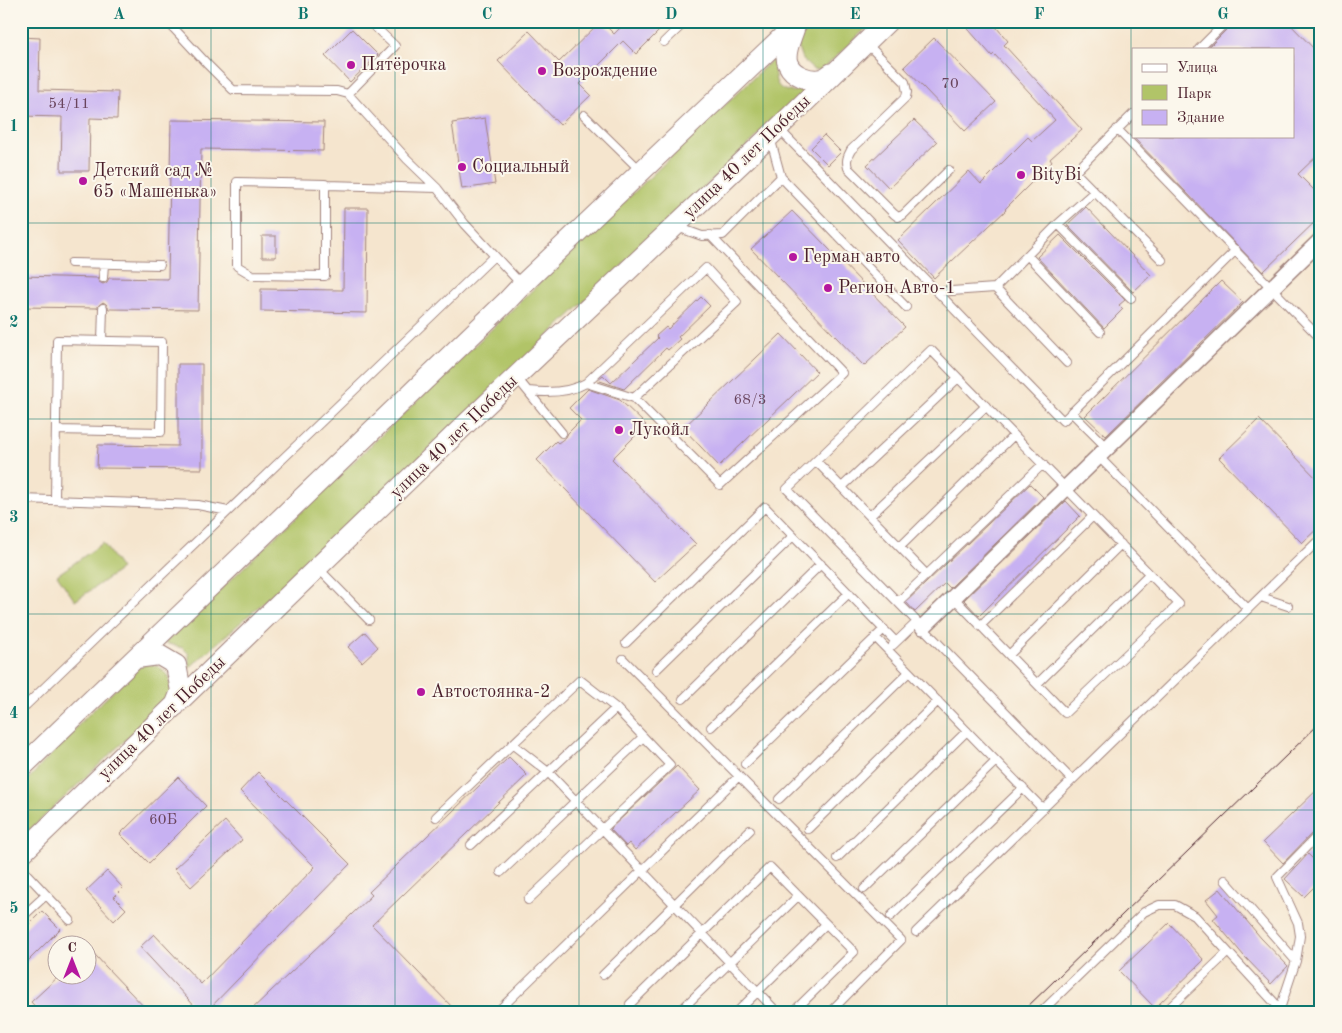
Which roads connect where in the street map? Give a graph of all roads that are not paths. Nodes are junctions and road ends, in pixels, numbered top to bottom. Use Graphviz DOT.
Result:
graph roads {
  1 [pos="167,21"];
  2 [pos="369,21"];
  3 [pos="686,21"];
  4 [pos="888,21"];
  5 [pos="1227,21"];
  6 [pos="797,23"];
  7 [pos="664,42"];
  8 [pos="866,43"];
  9 [pos="1200,48"];
  10 [pos="843,65"];
  11 [pos="348,94"];
  12 [pos="584,115"];
  13 [pos="1132,115"];
  14 [pos="1117,129"];
  15 [pos="774,132"];
  16 [pos="949,170"];
  17 [pos="642,172"];
  18 [pos="781,177"];
  19 [pos="325,184"];
  20 [pos="437,188"];
  21 [pos="1094,192"];
  22 [pos="1058,224"];
  23 [pos="675,226"];
  24 [pos="710,235"];
  25 [pos="1321,240"];
  26 [pos="1236,250"];
  27 [pos="494,256"];
  28 [pos="1028,256"];
  29 [pos="1162,260"];
  30 [pos="71,263"];
  31 [pos="104,264"];
  32 [pos="160,264"];
  33 [pos="103,278"];
  34 [pos="522,285"];
  35 [pos="1272,287"];
  36 [pos="994,288"];
  37 [pos="937,292"];
  38 [pos="1131,298"];
  39 [pos="906,307"];
  40 [pos="103,308"];
  41 [pos="1100,332"];
  42 [pos="1321,338"];
  43 [pos="102,341"];
  44 [pos="1067,363"];
  45 [pos="958,378"];
  46 [pos="586,383"];
  47 [pos="522,384"];
  48 [pos="634,398"];
  49 [pos="986,406"];
  50 [pos="1072,412"];
  51 [pos="56,430"];
  52 [pos="562,433"];
  53 [pos="1014,435"];
  54 [pos="1102,452"];
  55 [pos="816,461"];
  56 [pos="1043,464"];
  57 [pos="842,487"];
  58 [pos="1066,488"];
  59 [pos="21,499"];
  60 [pos="55,500"];
  61 [pos="228,511"];
  62 [pos="870,516"];
  63 [pos="1093,516"];
  64 [pos="793,536"];
  65 [pos="1321,538"];
  66 [pos="1121,544"];
  67 [pos="900,547"];
  68 [pos="821,564"];
  69 [pos="318,568"];
  70 [pos="1149,574"];
  71 [pos="927,575"];
  72 [pos="849,593"];
  73 [pos="1261,597"];
  74 [pos="953,598"];
  75 [pos="898,602"];
  76 [pos="1288,606"];
  77 [pos="1248,609"];
  78 [pos="369,620"];
  79 [pos="920,624"];
  80 [pos="980,626"];
  81 [pos="884,629"];
  82 [pos="876,638"];
  83 [pos="896,642"];
  84 [pos="626,643"];
  85 [pos="888,650"];
  86 [pos="1009,655"];
  87 [pos="136,658"];
  88 [pos="623,659"];
  89 [pos="656,670"];
  90 [pos="909,672"];
  91 [pos="1037,684"];
  92 [pos="683,699"];
  93 [pos="938,702"];
  94 [pos="175,706"];
  95 [pos="616,708"];
  96 [pos="21,710"];
  97 [pos="711,728"];
  98 [pos="967,731"];
  99 [pos="643,737"];
  100 [pos="512,744"];
  101 [pos="996,761"];
  102 [pos="745,764"];
  103 [pos="21,768"];
  104 [pos="548,772"];
  105 [pos="739,776"];
  106 [pos="1072,780"];
  107 [pos="1023,788"];
  108 [pos="779,799"];
  109 [pos="575,801"];
  110 [pos="1043,809"];
  111 [pos="436,817"];
  112 [pos="808,829"];
  113 [pos="602,830"];
  114 [pos="750,830"];
  115 [pos="1321,832"];
  116 [pos="471,845"];
  117 [pos="21,854"];
  118 [pos="837,858"];
  119 [pos="21,868"];
  120 [pos="501,872"];
  121 [pos="641,872"];
  122 [pos="1225,880"];
  123 [pos="864,889"];
  124 [pos="46,894"];
  125 [pos="798,896"];
  126 [pos="528,900"];
  127 [pos="674,905"];
  128 [pos="891,916"];
  129 [pos="21,918"];
  130 [pos="70,920"];
  131 [pos="826,924"];
  132 [pos="916,932"];
  133 [pos="702,934"];
  134 [pos="1228,952"];
  135 [pos="1296,961"];
  136 [pos="730,962"];
  137 [pos="603,975"];
  138 [pos="758,991"];
  139 [pos="630,1004"];
  140 [pos="1281,1010"];
  141 [pos="497,1012"];
  142 [pos="679,1012"];
  143 [pos="737,1012"];
  144 [pos="778,1012"];
  145 [pos="793,1012"];
  146 [pos="830,1012"];
  147 [pos="1040,1012"];
  148 [pos="1165,1012"];
  1 -- 11 [label="lane"];
  2 -- 11 [label="lane"];
  3 -- 7 [label="lane"];
  4 -- 8 [label="street, улица 40 лет Победы"];
  5 -- 9 [label="lane"];
  6 -- 10 [label="street"];
  6 -- 17 [label="street"];
  8 -- 10 [label="street, улица 40 лет Победы"];
  8 -- 16 [label="lane"];
  10 -- 15 [label="street, улица 40 лет Победы"];
  11 -- 20 [label="lane"];
  12 -- 17 [label="lane"];
  13 -- 14 [label="lane"];
  14 -- 21 [label="lane"];
  14 -- 26 [label="lane"];
  15 -- 18 [label="lane"];
  15 -- 23 [label="street, улица 40 лет Победы"];
  15 -- 37 [label="lane"];
  17 -- 34 [label="street"];
  18 -- 24 [label="lane"];
  18 -- 39 [label="lane"];
  19 -- 19 [label="lane"];
  19 -- 20 [label="lane"];
  20 -- 27 [label="lane"];
  21 -- 22 [label="lane"];
  21 -- 29 [label="lane"];
  22 -- 28 [label="lane"];
  22 -- 38 [label="lane"];
  23 -- 24 [label="lane"];
  23 -- 47 [label="street, улица 40 лет Победы"];
  24 -- 48 [label="lane"];
  25 -- 35 [label="street"];
  26 -- 35 [label="lane"];
  26 -- 50 [label="lane"];
  27 -- 34 [label="lane"];
  27 -- 61 [label="lane"];
  28 -- 36 [label="lane"];
  28 -- 41 [label="lane"];
  30 -- 31 [label="lane"];
  31 -- 32 [label="lane"];
  31 -- 33 [label="lane"];
  34 -- 87 [label="street"];
  35 -- 42 [label="lane"];
  35 -- 54 [label="street"];
  36 -- 37 [label="lane"];
  36 -- 44 [label="lane"];
  37 -- 50 [label="lane"];
  40 -- 43 [label="lane"];
  43 -- 51 [label="lane"];
  43 -- 51 [label="lane"];
  45 -- 49 [label="lane"];
  45 -- 55 [label="lane"];
  45 -- 57 [label="lane"];
  46 -- 47 [label="lane"];
  46 -- 48 [label="lane"];
  46 -- 48 [label="lane"];
  47 -- 52 [label="lane"];
  47 -- 69 [label="street, улица 40 лет Победы"];
  49 -- 53 [label="lane"];
  49 -- 62 [label="lane"];
  50 -- 54 [label="lane"];
  51 -- 60 [label="lane"];
  53 -- 56 [label="lane"];
  53 -- 67 [label="lane"];
  54 -- 58 [label="street"];
  54 -- 77 [label="lane"];
  55 -- 57 [label="lane"];
  55 -- 75 [label="lane"];
  56 -- 58 [label="lane"];
  56 -- 71 [label="lane"];
  57 -- 62 [label="lane"];
  58 -- 63 [label="lane"];
  58 -- 74 [label="street"];
  59 -- 60 [label="lane"];
  60 -- 61 [label="lane"];
  61 -- 96 [label="lane"];
  62 -- 67 [label="lane"];
  63 -- 66 [label="lane"];
  63 -- 80 [label="lane"];
  64 -- 68 [label="lane"];
  64 -- 84 [label="lane"];
  64 -- 89 [label="lane"];
  65 -- 73 [label="lane"];
  66 -- 70 [label="lane"];
  66 -- 86 [label="lane"];
  67 -- 71 [label="lane"];
  68 -- 72 [label="lane"];
  68 -- 92 [label="lane"];
  69 -- 78 [label="lane"];
  69 -- 94 [label="street, улица 40 лет Победы"];
  70 -- 91 [label="lane"];
  70 -- 91 [label="lane"];
  71 -- 75 [label="lane"];
  72 -- 81 [label="lane"];
  72 -- 97 [label="lane"];
  73 -- 76 [label="lane"];
  73 -- 77 [label="lane"];
  74 -- 79 [label="street"];
  74 -- 80 [label="lane"];
  75 -- 79 [label="lane"];
  77 -- 106 [label="lane"];
  79 -- 83 [label="lane"];
  79 -- 106 [label="lane"];
  80 -- 86 [label="lane"];
  81 -- 82 [label="lane"];
  81 -- 83 [label="lane"];
  82 -- 85 [label="lane"];
  82 -- 102 [label="lane"];
  83 -- 85 [label="lane"];
  85 -- 90 [label="lane"];
  86 -- 91 [label="lane"];
  87 -- 94 [label="street"];
  87 -- 103 [label="street"];
  88 -- 105 [label="lane"];
  90 -- 93 [label="lane"];
  90 -- 108 [label="lane"];
  93 -- 98 [label="lane"];
  93 -- 112 [label="lane"];
  94 -- 117 [label="street, улица 40 лет Победы"];
  95 -- 99 [label="lane"];
  95 -- 100 [label="lane"];
  95 -- 104 [label="lane"];
  98 -- 101 [label="lane"];
  98 -- 118 [label="lane"];
  99 -- 109 [label="lane"];
  99 -- 113 [label="lane"];
  100 -- 104 [label="lane"];
  100 -- 111 [label="lane"];
  101 -- 107 [label="lane"];
  101 -- 123 [label="lane"];
  104 -- 109 [label="lane"];
  104 -- 116 [label="lane"];
  105 -- 121 [label="lane"];
  105 -- 146 [label="lane"];
  106 -- 110 [label="lane"];
  107 -- 110 [label="lane"];
  107 -- 128 [label="lane"];
  109 -- 113 [label="lane"];
  109 -- 120 [label="lane"];
  110 -- 132 [label="lane"];
  113 -- 121 [label="lane"];
  113 -- 126 [label="lane"];
  114 -- 127 [label="lane"];
  115 -- 135 [label="lane"];
  119 -- 124 [label="lane"];
  121 -- 127 [label="lane"];
  121 -- 141 [label="lane"];
  122 -- 135 [label="lane"];
  124 -- 129 [label="lane"];
  124 -- 130 [label="lane"];
  125 -- 131 [label="lane"];
  125 -- 133 [label="lane"];
  125 -- 136 [label="lane"];
  127 -- 133 [label="lane"];
  127 -- 137 [label="lane"];
  131 -- 138 [label="lane"];
  131 -- 145 [label="lane"];
  133 -- 136 [label="lane"];
  133 -- 139 [label="lane"];
  134 -- 140 [label="lane"];
  134 -- 147 [label="lane"];
  134 -- 148 [label="lane"];
  135 -- 140 [label="lane"];
  136 -- 138 [label="lane"];
  136 -- 142 [label="lane"];
  138 -- 143 [label="lane"];
  138 -- 144 [label="lane"];
}
